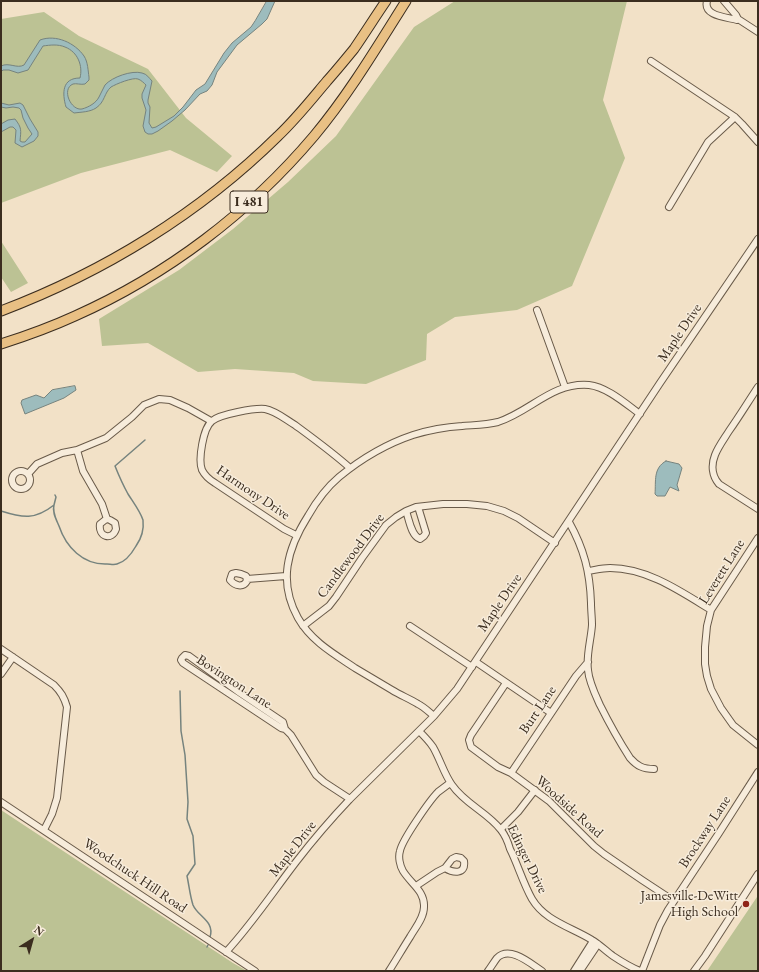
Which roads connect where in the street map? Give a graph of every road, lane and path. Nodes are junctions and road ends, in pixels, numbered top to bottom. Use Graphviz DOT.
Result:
graph roads {
  1 [pos="386,1"];
  2 [pos="406,1"];
  3 [pos="707,1"];
  4 [pos="724,1"];
  5 [pos="738,19"];
  6 [pos="758,32"];
  7 [pos="651,61"];
  8 [pos="735,117"];
  9 [pos="758,142"];
  10 [pos="670,207"];
  11 [pos="758,239"];
  12 [pos="537,310"];
  13 [pos="1,311"];
  14 [pos="1,344"];
  15 [pos="565,387"];
  16 [pos="758,387"];
  17 [pos="640,414"];
  18 [pos="211,421"];
  19 [pos="77,450"];
  20 [pos="350,468"];
  21 [pos="28,474"];
  22 [pos="419,507"];
  23 [pos="758,509"];
  24 [pos="406,511"];
  25 [pos="107,519"];
  26 [pos="569,522"];
  27 [pos="296,536"];
  28 [pos="758,538"];
  29 [pos="555,543"];
  30 [pos="588,571"];
  31 [pos="286,576"];
  32 [pos="247,579"];
  33 [pos="711,610"];
  34 [pos="304,626"];
  35 [pos="410,626"];
  36 [pos="1,649"];
  37 [pos="13,657"];
  38 [pos="588,662"];
  39 [pos="474,665"];
  40 [pos="1,674"];
  41 [pos="506,683"];
  42 [pos="252,705"];
  43 [pos="551,713"];
  44 [pos="434,716"];
  45 [pos="419,731"];
  46 [pos="758,745"];
  47 [pos="654,769"];
  48 [pos="758,772"];
  49 [pos="511,773"];
  50 [pos="450,783"];
  51 [pos="535,790"];
  52 [pos="350,799"];
  53 [pos="1,802"];
  54 [pos="500,829"];
  55 [pos="44,830"];
  56 [pos="445,868"];
  57 [pos="758,874"];
  58 [pos="416,886"];
  59 [pos="674,901"];
  60 [pos="596,942"];
  61 [pos="226,952"];
  62 [pos="255,971"];
  63 [pos="389,971"];
  64 [pos="488,971"];
  65 [pos="542,971"];
  66 [pos="574,971"];
  67 [pos="580,971"];
  68 [pos="641,971"];
  69 [pos="694,971"];
  1 -- 13 [label="highway, I 481"];
  2 -- 14 [label="highway, I 481"];
  3 -- 5 [label="street"];
  4 -- 5 [label="street"];
  5 -- 6 [label="street"];
  7 -- 8 [label="street"];
  8 -- 9 [label="street"];
  8 -- 10 [label="street"];
  11 -- 17 [label="street, Maple Drive"];
  12 -- 15 [label="street"];
  15 -- 17 [label="street"];
  15 -- 20 [label="street"];
  16 -- 23 [label="street"];
  17 -- 26 [label="street, Maple Drive"];
  18 -- 19 [label="street"];
  18 -- 20 [label="street"];
  18 -- 27 [label="street, Harmony Drive"];
  19 -- 21 [label="street"];
  19 -- 25 [label="street"];
  20 -- 27 [label="street"];
  22 -- 24 [label="street, Candlewood Drive"];
  22 -- 24 [label="street"];
  22 -- 29 [label="street, Candlewood Drive"];
  24 -- 34 [label="street, Candlewood Drive"];
  26 -- 29 [label="street, Maple Drive"];
  26 -- 30 [label="street"];
  27 -- 31 [label="street"];
  28 -- 33 [label="street, Leverett Lane"];
  29 -- 39 [label="street, Maple Drive"];
  30 -- 33 [label="street"];
  30 -- 38 [label="street"];
  31 -- 32 [label="street"];
  31 -- 34 [label="street"];
  33 -- 46 [label="street, Leverett Lane"];
  34 -- 44 [label="street"];
  35 -- 39 [label="street"];
  36 -- 37 [label="street"];
  37 -- 40 [label="street"];
  37 -- 55 [label="street"];
  38 -- 43 [label="street, Burt Lane"];
  38 -- 47 [label="street"];
  39 -- 41 [label="street"];
  39 -- 44 [label="street, Maple Drive"];
  41 -- 43 [label="street"];
  41 -- 49 [label="street, Woodside Road"];
  42 -- 42 [label="street, Bovington Lane"];
  42 -- 52 [label="street, Bovington Lane"];
  43 -- 49 [label="street, Burt Lane"];
  44 -- 45 [label="street, Maple Drive"];
  45 -- 50 [label="street, Edinger Drive"];
  45 -- 52 [label="street, Maple Drive"];
  48 -- 59 [label="street, Brockway Lane"];
  49 -- 51 [label="street, Woodside Road"];
  50 -- 54 [label="street, Edinger Drive"];
  50 -- 58 [label="street"];
  51 -- 54 [label="street"];
  51 -- 59 [label="street, Woodside Road"];
  52 -- 61 [label="street, Maple Drive"];
  53 -- 55 [label="street, Woodchuck Hill Road"];
  54 -- 60 [label="street, Edinger Drive"];
  55 -- 61 [label="street, Woodchuck Hill Road"];
  56 -- 58 [label="street"];
  57 -- 69 [label="street"];
  58 -- 63 [label="street"];
  59 -- 68 [label="street, Brockway Lane"];
  60 -- 66 [label="street"];
  60 -- 67 [label="street"];
  60 -- 68 [label="street, Edinger Drive"];
  61 -- 62 [label="street, Woodchuck Hill Road"];
  64 -- 65 [label="street"];
}
